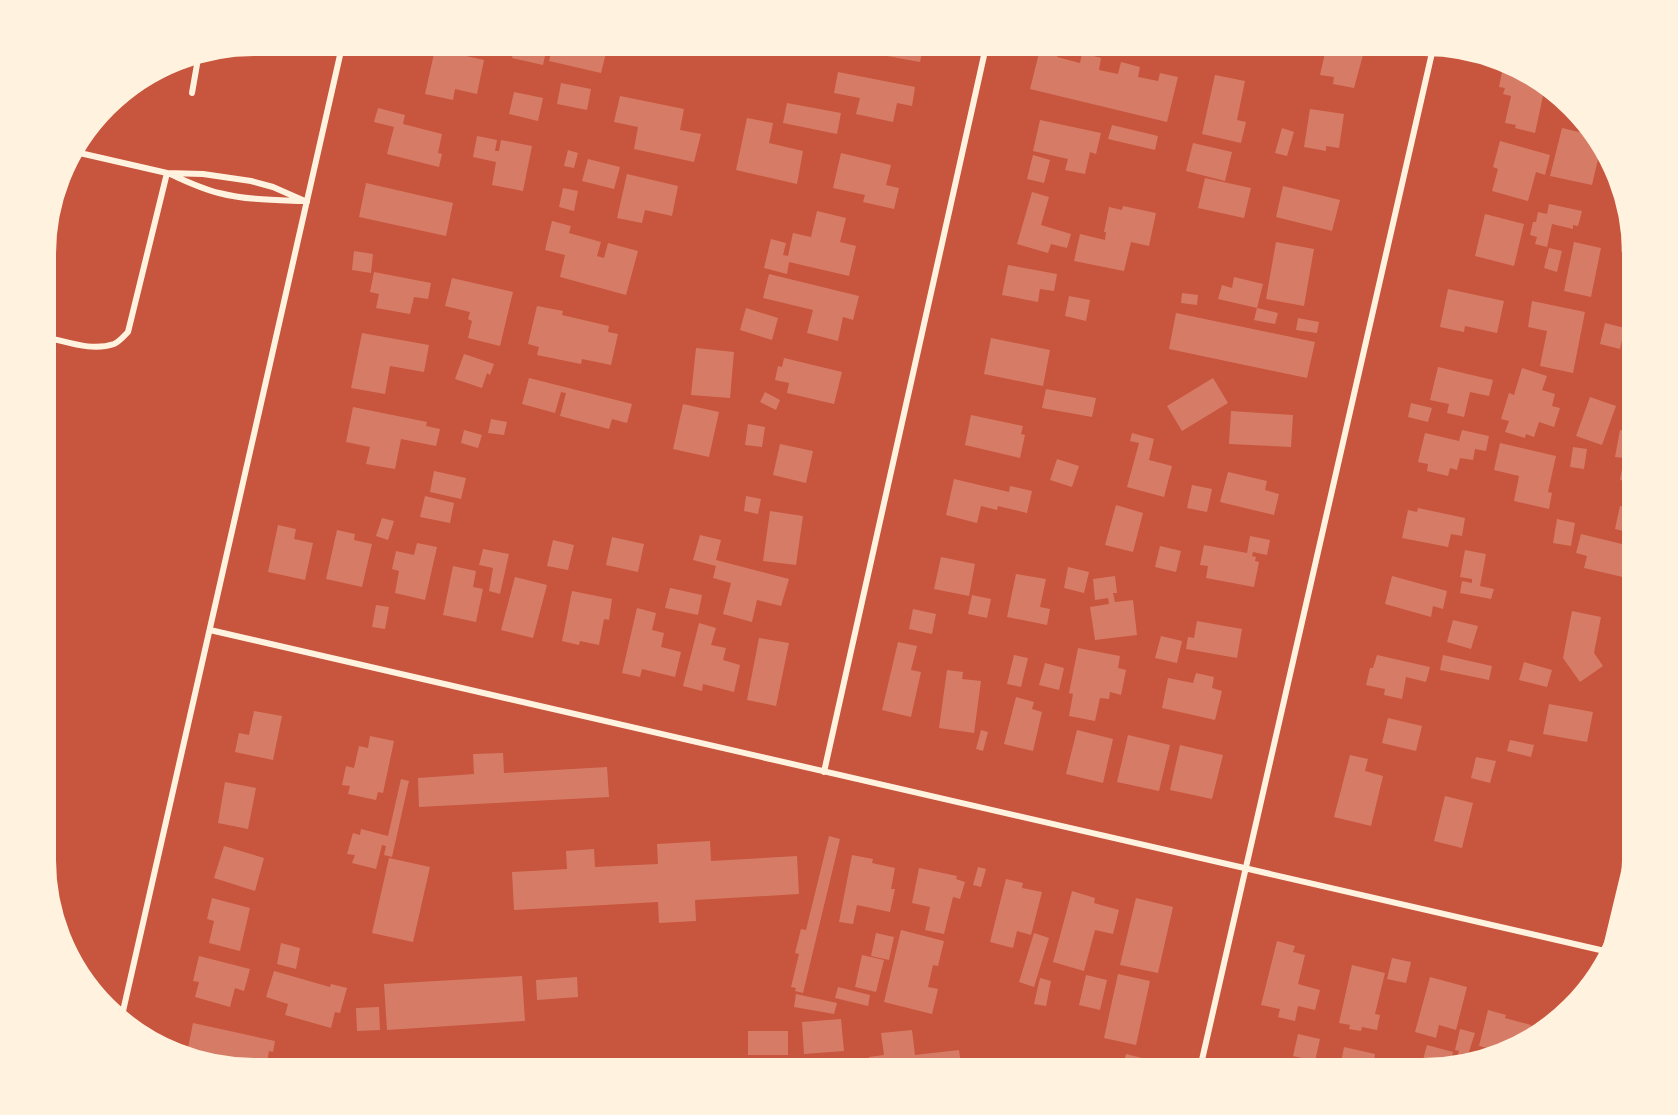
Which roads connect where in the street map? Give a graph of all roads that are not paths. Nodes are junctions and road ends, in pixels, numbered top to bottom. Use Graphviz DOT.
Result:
graph roads {
  1 [pos="341,52"];
  2 [pos="985,52"];
  3 [pos="1432,53"];
  4 [pos="198,60"];
  5 [pos="192,93"];
  6 [pos="80,153"];
  7 [pos="167,173"];
  8 [pos="307,202"];
  9 [pos="52,339"];
  10 [pos="210,630"];
  11 [pos="824,772"];
  12 [pos="1246,869"];
  13 [pos="1625,871"];
  14 [pos="1610,937"];
  15 [pos="1605,950"];
  16 [pos="123,1013"];
  17 [pos="1201,1062"];
  1 -- 8 [label="street"];
  2 -- 11 [label="street"];
  3 -- 12 [label="street"];
  4 -- 5 [label="street"];
  6 -- 7 [label="street"];
  7 -- 8 [label="street"];
  7 -- 8 [label="street"];
  7 -- 9 [label="street"];
  8 -- 10 [label="street"];
  10 -- 11 [label="street"];
  10 -- 16 [label="street"];
  11 -- 12 [label="street"];
  12 -- 15 [label="street"];
  12 -- 17 [label="street"];
  13 -- 14 [label="street"];
}
